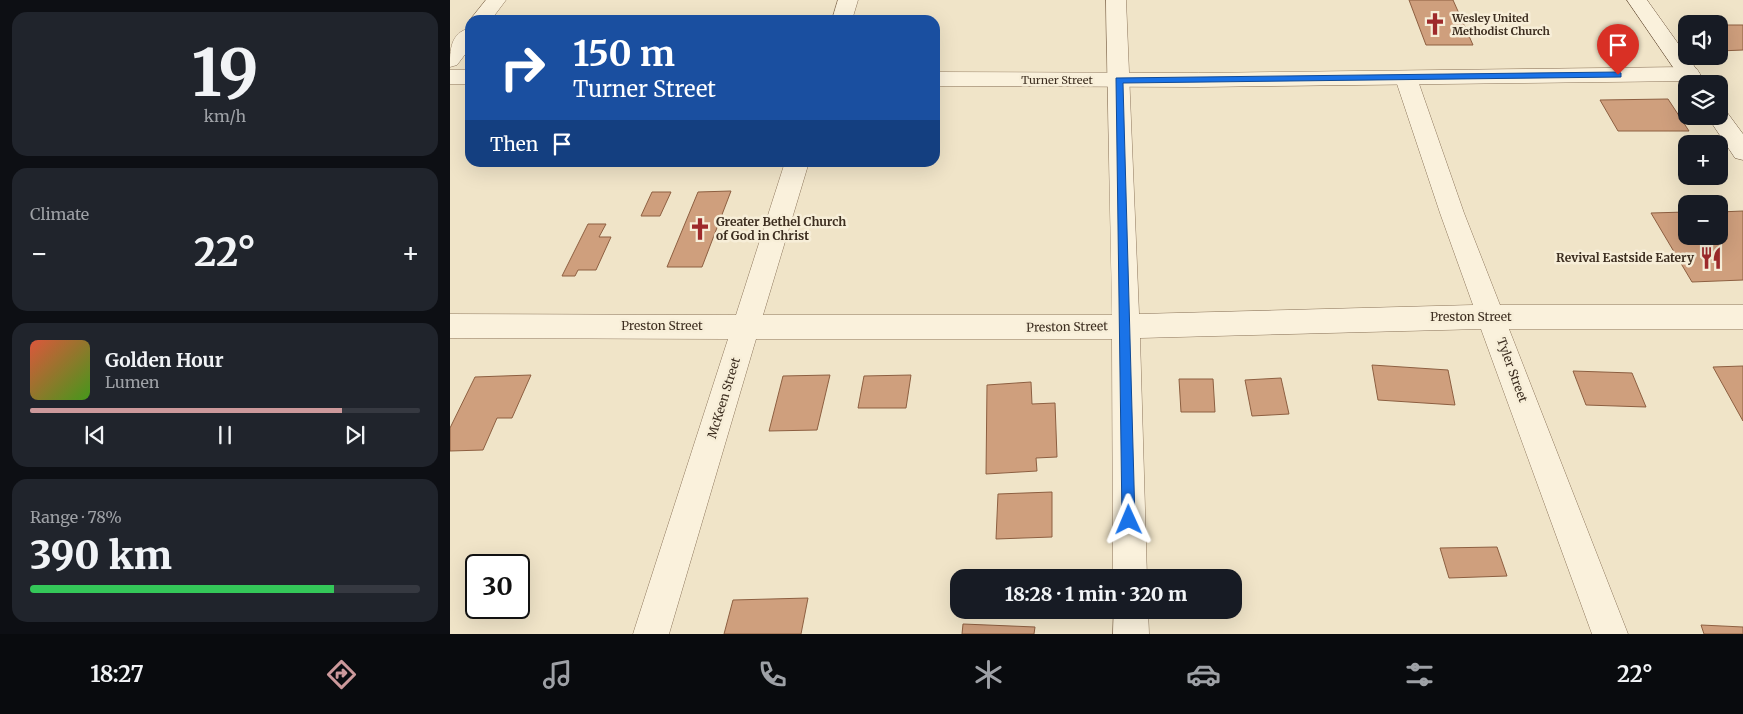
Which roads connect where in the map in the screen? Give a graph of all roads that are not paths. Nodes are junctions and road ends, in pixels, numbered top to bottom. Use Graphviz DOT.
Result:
graph roads {
  1 [pos="496,0"];
  2 [pos="848,0"];
  3 [pos="1116,0"];
  4 [pos="1637,0"];
  5 [pos="484,15"];
  6 [pos="844,15"];
  7 [pos="465,40"];
  8 [pos="450,60"];
  9 [pos="1689,75"];
  10 [pos="450,77"];
  11 [pos="465,77"];
  12 [pos="1406,78"];
  13 [pos="940,79"];
  14 [pos="1678,79"];
  15 [pos="1119,80"];
  16 [pos="1724,125"];
  17 [pos="1743,152"];
  18 [pos="795,167"];
  19 [pos="1492,317"];
  20 [pos="1743,317"];
  21 [pos="450,326"];
  22 [pos="1125,326"];
  23 [pos="746,327"];
  24 [pos="1130,569"];
  25 [pos="1131,619"];
  26 [pos="651,634"];
  27 [pos="1131,634"];
  28 [pos="1610,634"];
  1 -- 5 [label="street"];
  2 -- 6 [label="street"];
  3 -- 15 [label="street"];
  4 -- 9 [label="street"];
  7 -- 8 [label="street"];
  10 -- 11 [label="street"];
  12 -- 14 [label="street, Turner Street"];
  12 -- 15 [label="street, Turner Street"];
  12 -- 19 [label="street, Tyler Street"];
  13 -- 15 [label="street, Turner Street"];
  15 -- 22 [label="street"];
  16 -- 17 [label="street"];
  18 -- 23 [label="street, McKeen Street"];
  19 -- 20 [label="street, Preston Street"];
  19 -- 22 [label="street, Preston Street"];
  19 -- 28 [label="street, Tyler Street"];
  21 -- 23 [label="street, Preston Street"];
  22 -- 23 [label="street, Preston Street"];
  22 -- 24 [label="street"];
  23 -- 26 [label="street, McKeen Street"];
  25 -- 27 [label="street"];
}
